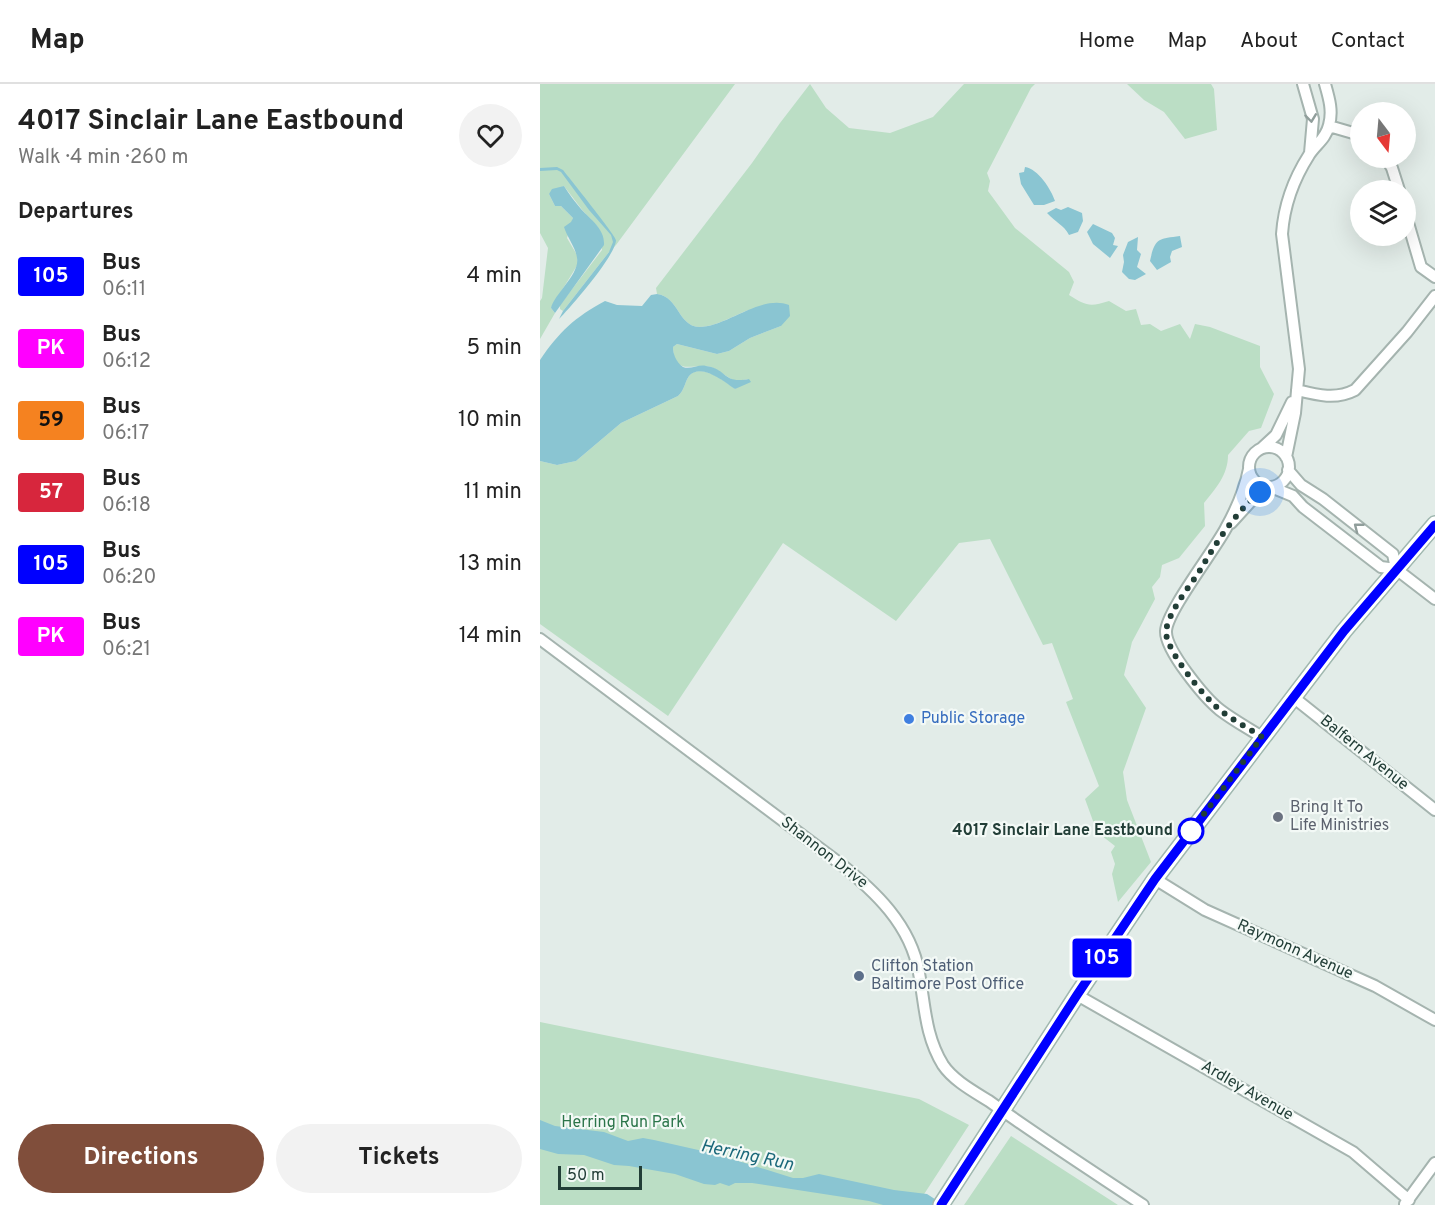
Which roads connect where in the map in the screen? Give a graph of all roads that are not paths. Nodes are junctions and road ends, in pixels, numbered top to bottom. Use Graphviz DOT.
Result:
graph roads {
  1 [pos="1303,84"];
  2 [pos="1325,84"];
  3 [pos="1329,126"];
  4 [pos="1350,132"];
  5 [pos="1310,153"];
  6 [pos="1415,246"];
  7 [pos="1435,277"];
  8 [pos="1435,296"];
  9 [pos="1297,390"];
  10 [pos="1260,449"];
  11 [pos="1286,457"];
  12 [pos="1249,469"];
  13 [pos="1288,470"];
  14 [pos="1270,487"];
  15 [pos="1435,524"];
  16 [pos="1227,527"];
  17 [pos="1396,569"];
  18 [pos="1435,599"];
  19 [pos="540,639"];
  20 [pos="1293,697"];
  21 [pos="1262,737"];
  22 [pos="1435,810"];
  23 [pos="1155,879"];
  24 [pos="1077,995"];
  25 [pos="1435,1020"];
  26 [pos="1002,1111"];
  27 [pos="1435,1163"];
  28 [pos="1407,1202"];
  29 [pos="941,1205"];
  30 [pos="1143,1205"];
  1 -- 5 [label="street, one-way"];
  2 -- 3 [label="street"];
  3 -- 4 [label="street"];
  3 -- 5 [label="street"];
  5 -- 9 [label="street"];
  6 -- 7 [label="street"];
  8 -- 9 [label="street"];
  9 -- 10 [label="street"];
  9 -- 11 [label="street"];
  10 -- 11 [label="street"];
  10 -- 12 [label="street"];
  11 -- 13 [label="street"];
  12 -- 14 [label="street"];
  12 -- 16 [label="street"];
  13 -- 14 [label="street"];
  17 -- 13 [label="street, one-way"];
  14 -- 16 [label="street"];
  14 -- 17 [label="street"];
  15 -- 17 [label="main road"];
  16 -- 21 [label="street"];
  17 -- 18 [label="street"];
  17 -- 20 [label="main road"];
  19 -- 26 [label="street, Shannon Drive"];
  20 -- 21 [label="main road"];
  20 -- 22 [label="street, Balfern Avenue"];
  21 -- 23 [label="main road"];
  23 -- 24 [label="main road"];
  23 -- 25 [label="street, Raymonn Avenue"];
  24 -- 26 [label="main road"];
  24 -- 28 [label="street, Ardley Avenue"];
  26 -- 29 [label="main road"];
  26 -- 30 [label="street, Shannon Drive"];
  27 -- 28 [label="street"];
}
